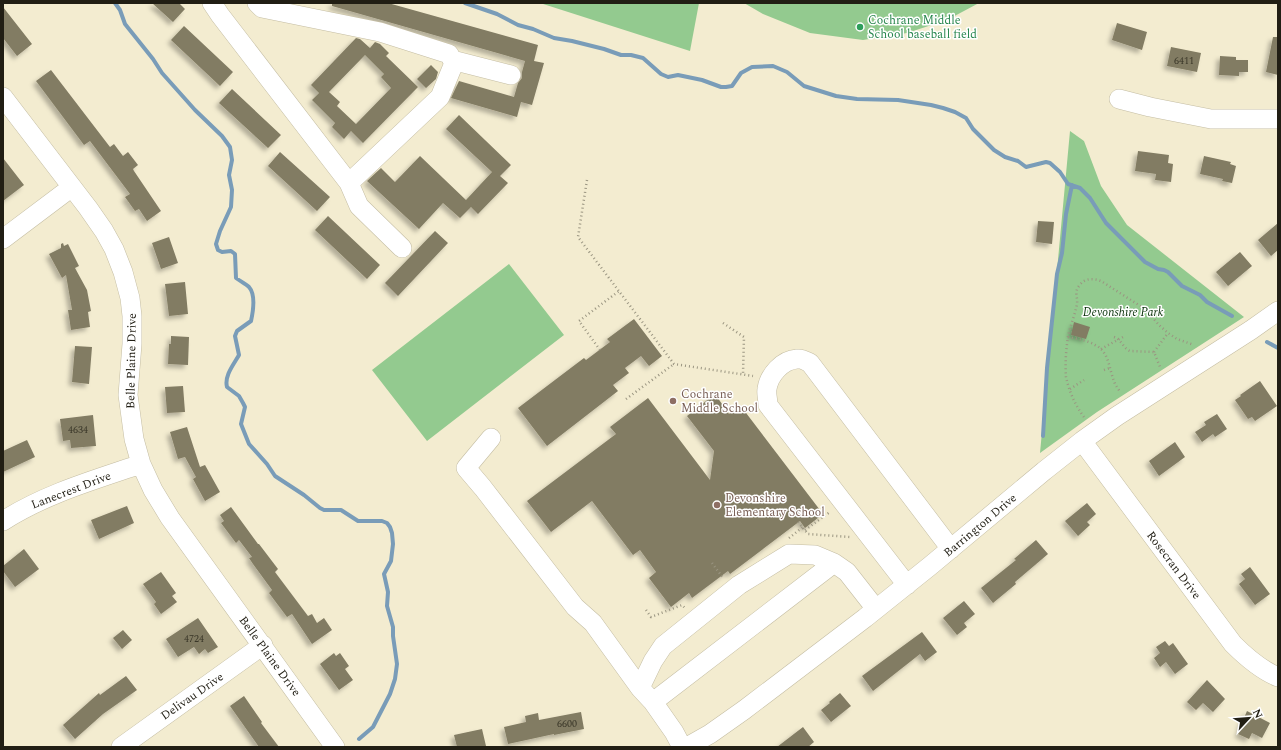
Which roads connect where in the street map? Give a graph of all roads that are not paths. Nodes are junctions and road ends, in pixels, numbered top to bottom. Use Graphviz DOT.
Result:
graph roads {
  1 [pos="212,3"];
  2 [pos="257,3"];
  3 [pos="452,60"];
  4 [pos="511,75"];
  5 [pos="3,97"];
  6 [pos="1119,99"];
  7 [pos="1278,120"];
  8 [pos="349,183"];
  9 [pos="72,187"];
  10 [pos="3,239"];
  11 [pos="402,248"];
  12 [pos="1278,311"];
  13 [pos="491,438"];
  14 [pos="1082,441"];
  15 [pos="141,464"];
  16 [pos="3,521"];
  17 [pos="951,549"];
  18 [pos="834,563"];
  19 [pos="907,585"];
  20 [pos="876,609"];
  21 [pos="262,645"];
  22 [pos="1278,677"];
  23 [pos="640,688"];
  24 [pos="653,702"];
  25 [pos="121,747"];
  26 [pos="335,747"];
  27 [pos="682,747"];
  28 [pos="687,747"];
  1 -- 8 [label="street"];
  2 -- 3 [label="street"];
  3 -- 4 [label="street"];
  3 -- 8 [label="street"];
  5 -- 9 [label="street, Belle Plaine Drive"];
  6 -- 7 [label="street"];
  8 -- 11 [label="street"];
  9 -- 10 [label="street"];
  9 -- 15 [label="street, Belle Plaine Drive"];
  12 -- 14 [label="street, Barrington Drive"];
  13 -- 23 [label="street"];
  14 -- 17 [label="street, Barrington Drive"];
  14 -- 22 [label="street, Rosecran Drive"];
  15 -- 16 [label="street, Lanecrest Drive"];
  15 -- 21 [label="street, Belle Plaine Drive"];
  17 -- 19 [label="street, Barrington Drive"];
  17 -- 19 [label="street"];
  18 -- 20 [label="street"];
  18 -- 23 [label="street"];
  18 -- 24 [label="street"];
  19 -- 20 [label="street, Barrington Drive"];
  20 -- 28 [label="street, Barrington Drive"];
  21 -- 25 [label="street, Delivau Drive"];
  21 -- 26 [label="street, Belle Plaine Drive"];
  23 -- 24 [label="street"];
  24 -- 27 [label="street"];
}
